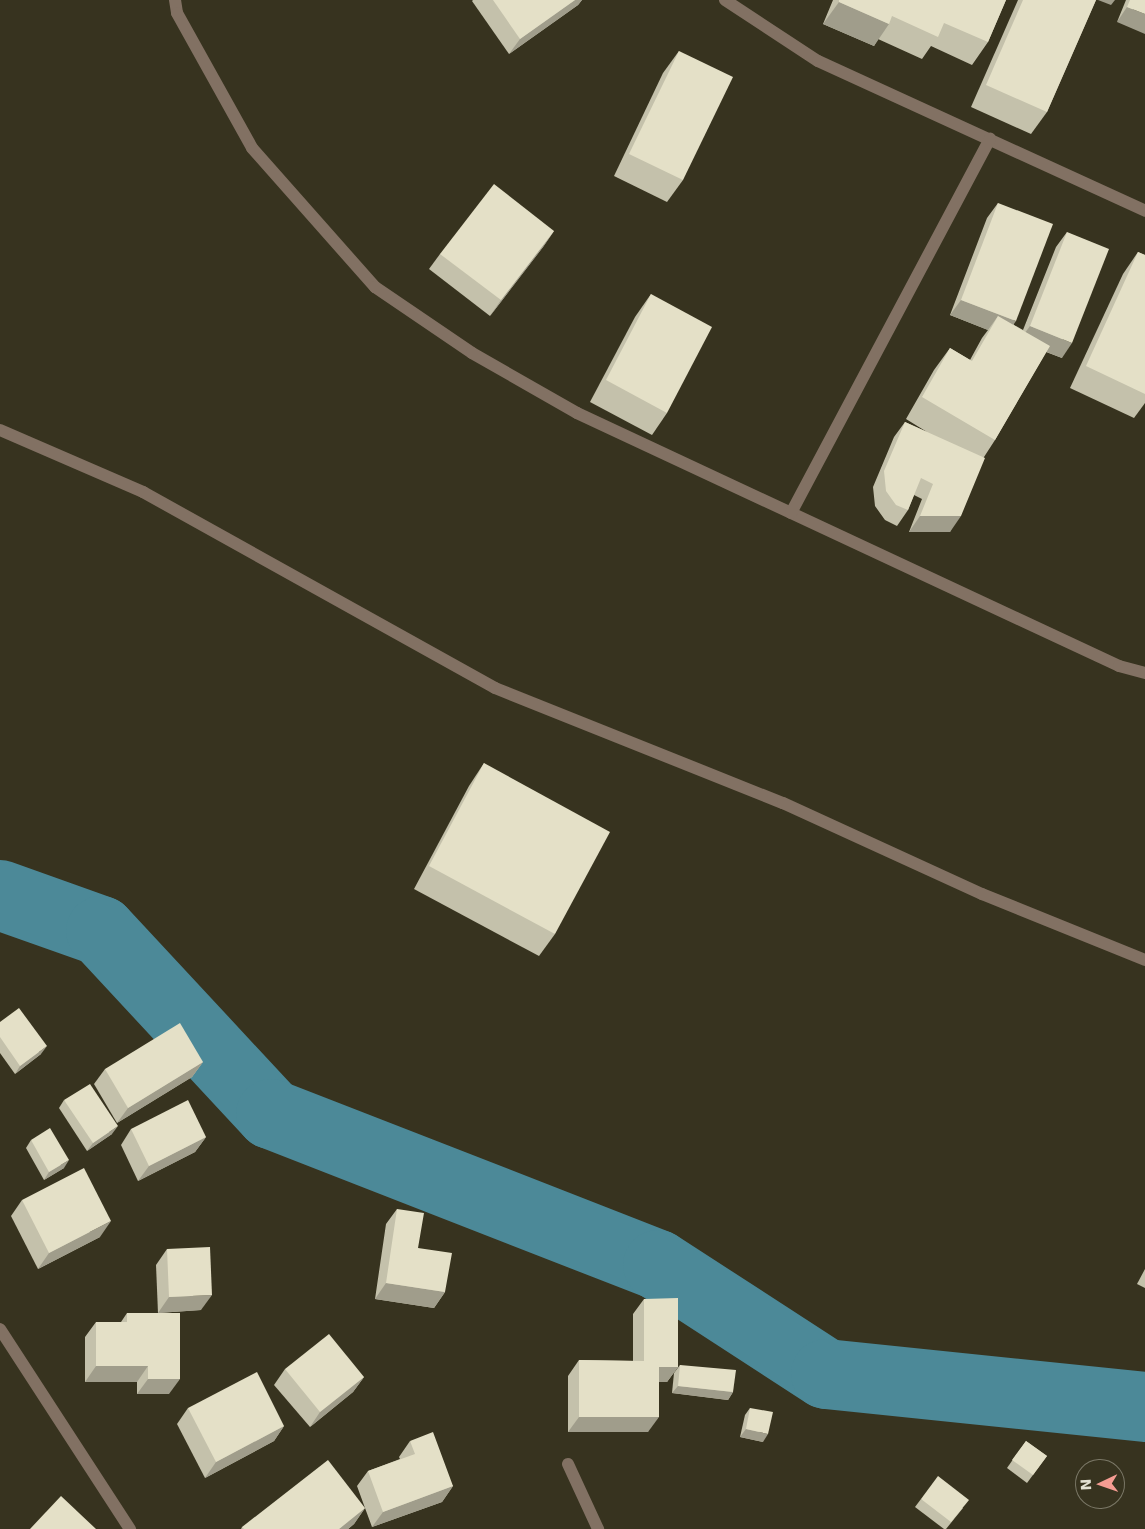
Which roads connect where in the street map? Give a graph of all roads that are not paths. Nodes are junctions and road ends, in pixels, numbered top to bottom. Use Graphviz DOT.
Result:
graph roads {
  1 [pos="165,0"];
  2 [pos="725,0"];
  3 [pos="176,6"];
  4 [pos="990,139"];
  5 [pos="1145,211"];
  6 [pos="0,430"];
  7 [pos="791,513"];
  8 [pos="1145,673"];
  9 [pos="1145,960"];
  10 [pos="0,1329"];
  11 [pos="568,1464"];
  12 [pos="130,1529"];
  13 [pos="598,1529"];
  1 -- 3 [label="street"];
  2 -- 4 [label="street"];
  3 -- 7 [label="street"];
  4 -- 5 [label="street"];
  4 -- 7 [label="street"];
  6 -- 9 [label="street"];
  7 -- 8 [label="street"];
  10 -- 12 [label="street"];
  11 -- 13 [label="street"];
}
